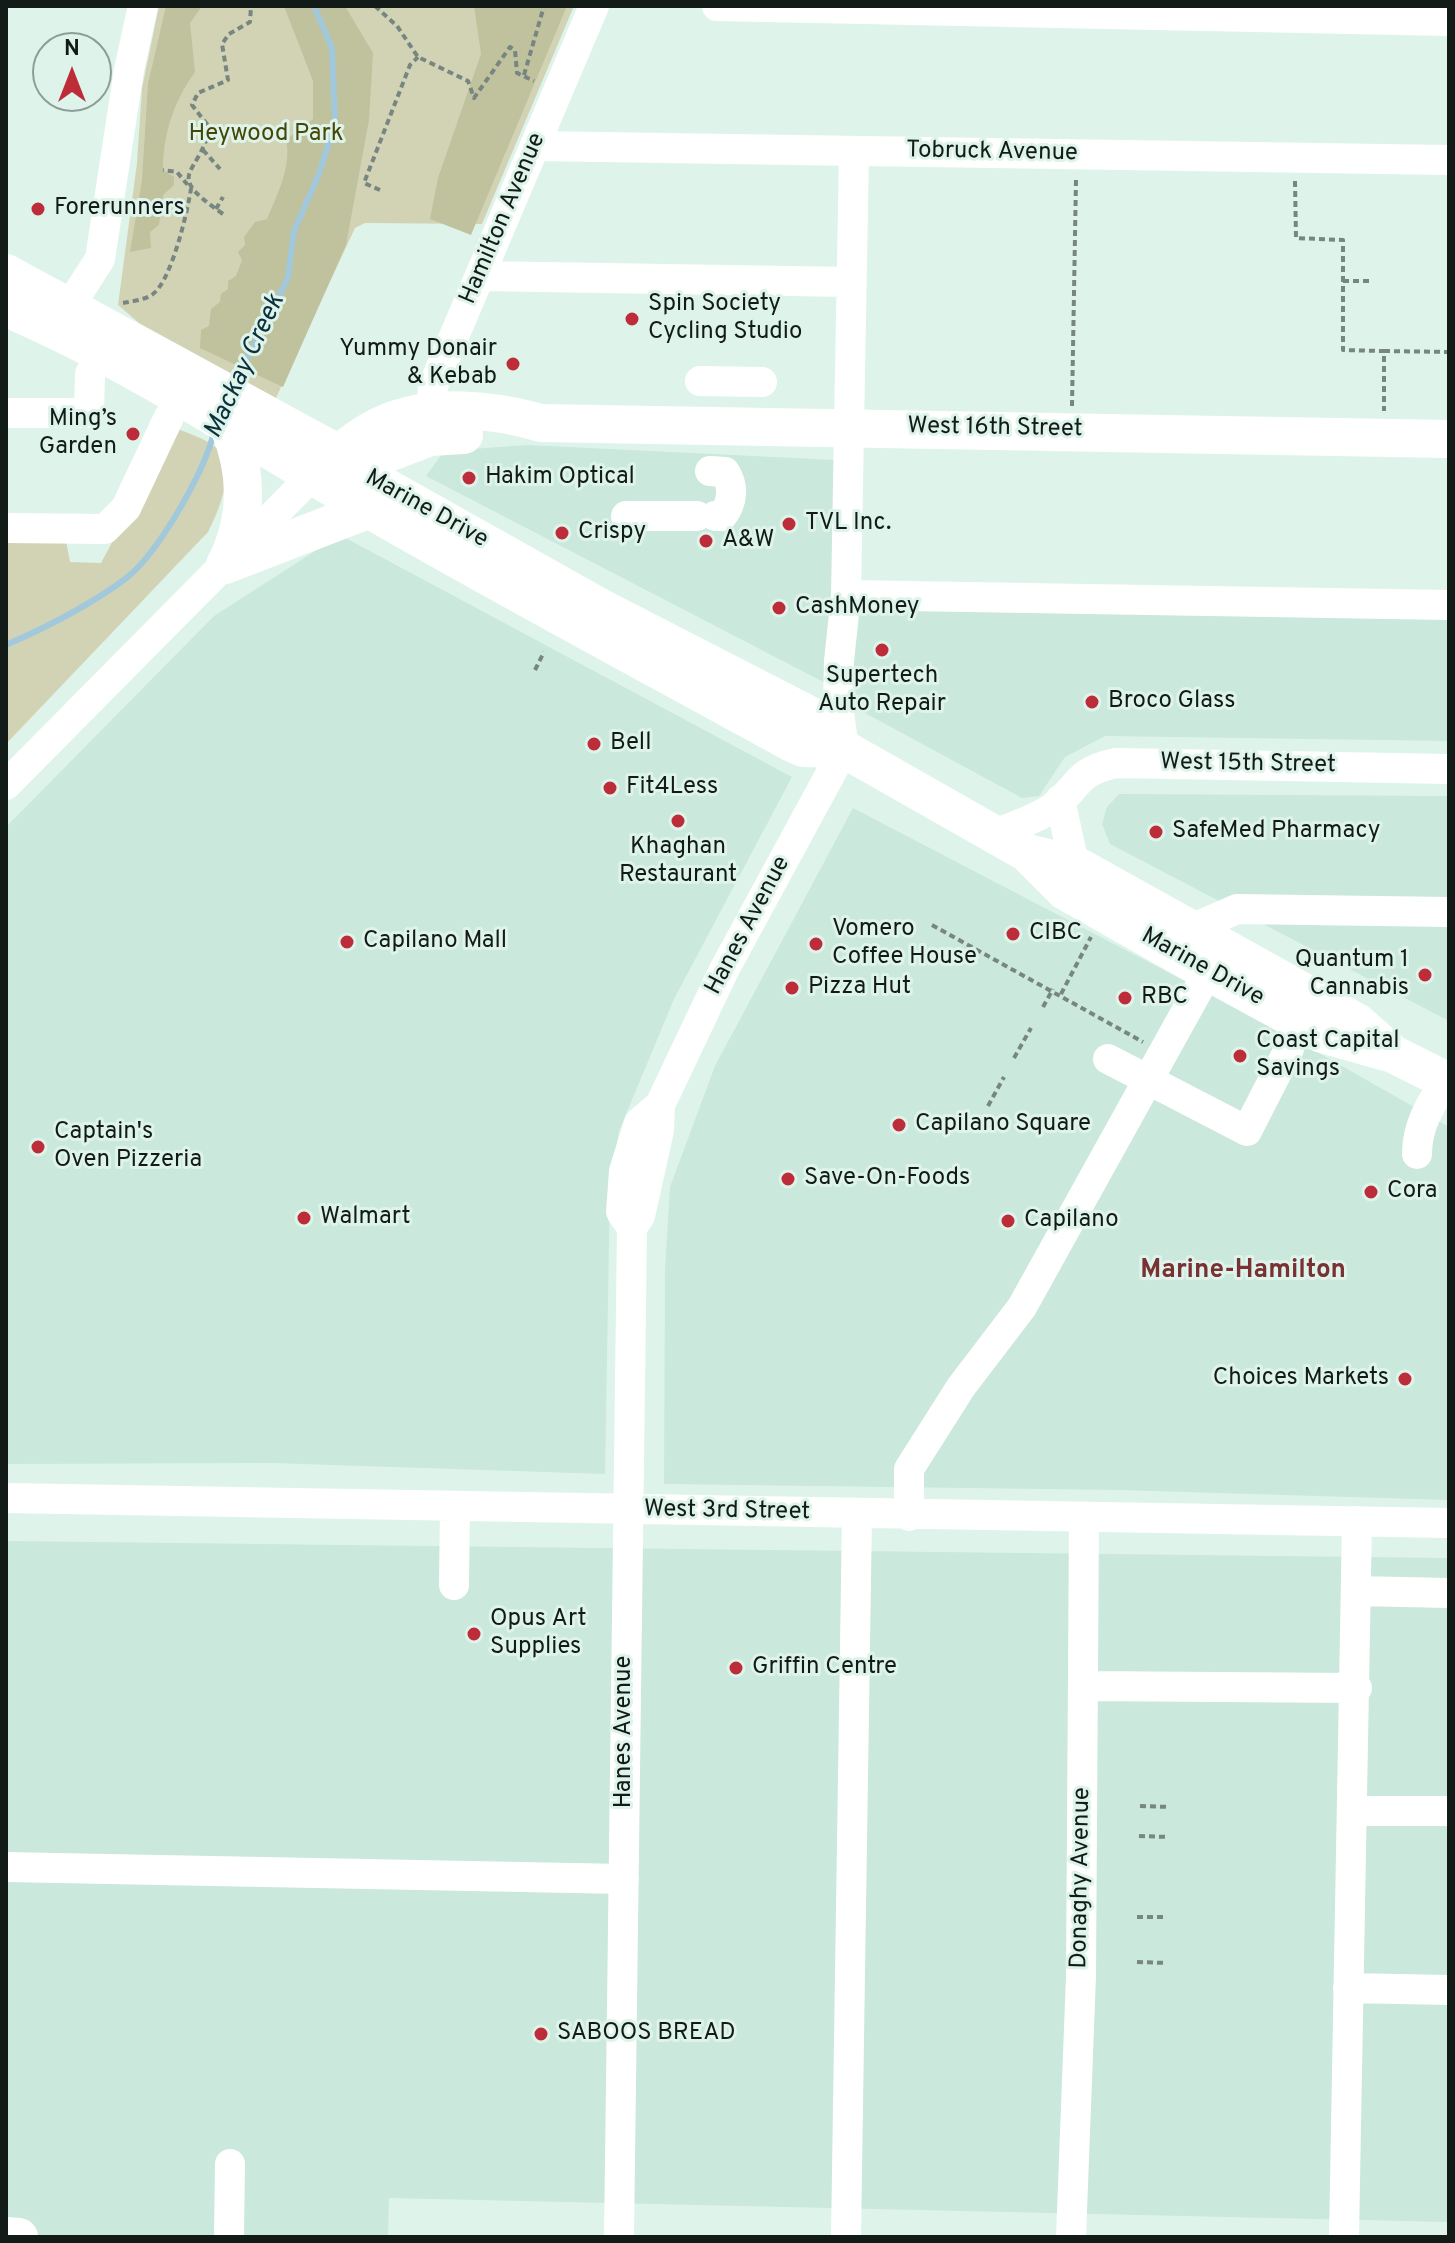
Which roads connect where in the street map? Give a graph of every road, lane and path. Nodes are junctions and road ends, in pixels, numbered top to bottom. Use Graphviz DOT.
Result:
graph roads {
  1 [pos="143,6"];
  2 [pos="251,6"];
  3 [pos="375,6"];
  4 [pos="544,6"];
  5 [pos="594,6"];
  6 [pos="717,6"];
  7 [pos="1449,21"];
  8 [pos="418,57"];
  9 [pos="535,146"];
  10 [pos="203,149"];
  11 [pos="854,151"];
  12 [pos="1449,160"];
  13 [pos="220,169"];
  14 [pos="163,170"];
  15 [pos="1076,171"];
  16 [pos="1295,175"];
  17 [pos="191,189"];
  18 [pos="380,190"];
  19 [pos="223,197"];
  20 [pos="216,209"];
  21 [pos="223,214"];
  22 [pos="6,273"];
  23 [pos="480,276"];
  24 [pos="1343,281"];
  25 [pos="1372,281"];
  26 [pos="851,282"];
  27 [pos="113,305"];
  28 [pos="69,307"];
  29 [pos="6,308"];
  30 [pos="1384,351"];
  31 [pos="1449,352"];
  32 [pos="100,356"];
  33 [pos="700,381"];
  34 [pos="1073,397"];
  35 [pos="190,402"];
  36 [pos="6,413"];
  37 [pos="1384,413"];
  38 [pos="236,415"];
  39 [pos="430,424"];
  40 [pos="740,424"];
  41 [pos="848,426"];
  42 [pos="1449,439"];
  43 [pos="335,466"];
  44 [pos="710,471"];
  45 [pos="370,509"];
  46 [pos="626,516"];
  47 [pos="6,528"];
  48 [pos="225,565"];
  49 [pos="846,595"];
  50 [pos="1449,605"];
  51 [pos="544,652"];
  52 [pos="535,670"];
  53 [pos="844,749"];
  54 [pos="1449,769"];
  55 [pos="6,785"];
  56 [pos="1060,800"];
  57 [pos="995,834"];
  58 [pos="1027,853"];
  59 [pos="1074,864"];
  60 [pos="1449,912"];
  61 [pos="932,925"];
  62 [pos="1189,930"];
  63 [pos="1091,937"];
  64 [pos="1208,972"];
  65 [pos="1053,989"];
  66 [pos="1061,994"];
  67 [pos="1043,1007"];
  68 [pos="1031,1028"];
  69 [pos="1148,1045"];
  70 [pos="1289,1049"];
  71 [pos="1393,1054"];
  72 [pos="1014,1058"];
  73 [pos="1108,1059"];
  74 [pos="1004,1077"];
  75 [pos="1148,1079"];
  76 [pos="1447,1082"];
  77 [pos="988,1106"];
  78 [pos="1417,1154"];
  79 [pos="6,1498"];
  80 [pos="455,1507"];
  81 [pos="627,1511"];
  82 [pos="857,1514"];
  83 [pos="909,1516"];
  84 [pos="1084,1519"];
  85 [pos="1357,1521"];
  86 [pos="1449,1523"];
  87 [pos="454,1585"];
  88 [pos="1357,1591"];
  89 [pos="1449,1593"];
  90 [pos="1084,1686"];
  91 [pos="1357,1688"];
  92 [pos="1140,1806"];
  93 [pos="1170,1807"];
  94 [pos="1353,1811"];
  95 [pos="1449,1811"];
  96 [pos="1139,1836"];
  97 [pos="1169,1837"];
  98 [pos="6,1867"];
  99 [pos="624,1879"];
  100 [pos="1137,1917"];
  101 [pos="1167,1917"];
  102 [pos="1137,1962"];
  103 [pos="1167,1963"];
  104 [pos="1348,1988"];
  105 [pos="1449,1990"];
  106 [pos="230,2164"];
  107 [pos="6,2236"];
  108 [pos="19,2237"];
  109 [pos="229,2237"];
  110 [pos="619,2237"];
  111 [pos="846,2237"];
  112 [pos="1071,2237"];
  113 [pos="1344,2237"];
  1 -- 28 [label="street"];
  2 -- 10 [label="path"];
  3 -- 8 [label="path"];
  4 -- 8 [label="path"];
  5 -- 9 [label="street, Hamilton Avenue"];
  6 -- 7 [label="street"];
  8 -- 18 [label="path"];
  9 -- 11 [label="street, Tobruck Avenue"];
  9 -- 23 [label="street, Hamilton Avenue"];
  10 -- 13 [label="path"];
  10 -- 17 [label="path"];
  11 -- 12 [label="street, Tobruck Avenue"];
  11 -- 26 [label="street"];
  14 -- 17 [label="path"];
  15 -- 34 [label="path"];
  16 -- 24 [label="path"];
  17 -- 20 [label="path"];
  17 -- 27 [label="path"];
  19 -- 20 [label="path"];
  20 -- 21 [label="path"];
  22 -- 28 [label="main road, Marine Drive"];
  23 -- 26 [label="street"];
  23 -- 39 [label="street, Hamilton Avenue"];
  24 -- 25 [label="path"];
  24 -- 30 [label="path"];
  26 -- 41 [label="street"];
  28 -- 35 [label="main road, Marine Drive"];
  29 -- 32 [label="main road, Marine Drive"];
  30 -- 31 [label="path"];
  30 -- 37 [label="path"];
  32 -- 35 [label="main road, Marine Drive"];
  32 -- 36 [label="street"];
  33 -- 40 [label="street"];
  35 -- 38 [label="main road, Marine Drive"];
  35 -- 47 [label="street"];
  38 -- 43 [label="main road, Marine Drive"];
  38 -- 48 [label="main road"];
  39 -- 40 [label="main road, West 16th Street"];
  39 -- 43 [label="main road, West 16th Street"];
  40 -- 41 [label="main road, West 16th Street"];
  41 -- 42 [label="main road, West 16th Street"];
  41 -- 49 [label="street"];
  43 -- 45 [label="main road, Marine Drive"];
  43 -- 48 [label="street"];
  43 -- 53 [label="main road, Marine Drive"];
  44 -- 46 [label="street"];
  45 -- 48 [label="main road"];
  45 -- 53 [label="main road, Marine Drive"];
  48 -- 55 [label="street"];
  49 -- 50 [label="street"];
  49 -- 53 [label="street"];
  51 -- 52 [label="path"];
  53 -- 57 [label="main road, Marine Drive"];
  53 -- 81 [label="street, Hanes Avenue"];
  54 -- 56 [label="street, West 15th Street"];
  56 -- 57 [label="street, West 15th Street"];
  56 -- 59 [label="street"];
  57 -- 58 [label="main road, Marine Drive"];
  58 -- 59 [label="main road, Marine Drive"];
  58 -- 64 [label="main road, Marine Drive"];
  59 -- 62 [label="main road, Marine Drive"];
  60 -- 62 [label="street"];
  61 -- 65 [label="path"];
  62 -- 71 [label="main road, Marine Drive"];
  63 -- 66 [label="path"];
  64 -- 71 [label="main road, Marine Drive"];
  64 -- 75 [label="street"];
  65 -- 66 [label="path"];
  65 -- 67 [label="path"];
  66 -- 69 [label="path"];
  68 -- 72 [label="path"];
  70 -- 75 [label="street"];
  71 -- 76 [label="main road, Marine Drive"];
  73 -- 75 [label="street"];
  74 -- 77 [label="path"];
  75 -- 83 [label="street"];
  76 -- 78 [label="street"];
  79 -- 80 [label="street, West 3rd Street"];
  80 -- 81 [label="street, West 3rd Street"];
  80 -- 87 [label="street"];
  81 -- 82 [label="street, West 3rd Street"];
  81 -- 99 [label="street, Hanes Avenue"];
  82 -- 83 [label="street, West 3rd Street"];
  82 -- 111 [label="street"];
  83 -- 84 [label="street, West 3rd Street"];
  84 -- 85 [label="street, West 3rd Street"];
  84 -- 90 [label="street, Donaghy Avenue"];
  85 -- 86 [label="street, West 3rd Street"];
  85 -- 88 [label="street"];
  88 -- 89 [label="street"];
  88 -- 91 [label="street"];
  90 -- 91 [label="street"];
  90 -- 112 [label="street, Donaghy Avenue"];
  91 -- 94 [label="street"];
  92 -- 93 [label="path"];
  94 -- 95 [label="street"];
  94 -- 104 [label="street"];
  96 -- 97 [label="path"];
  98 -- 99 [label="street"];
  99 -- 110 [label="street, Hanes Avenue"];
  100 -- 101 [label="path"];
  102 -- 103 [label="path"];
  104 -- 105 [label="street"];
  104 -- 113 [label="street"];
  106 -- 109 [label="street"];
  107 -- 108 [label="main road"];
}
